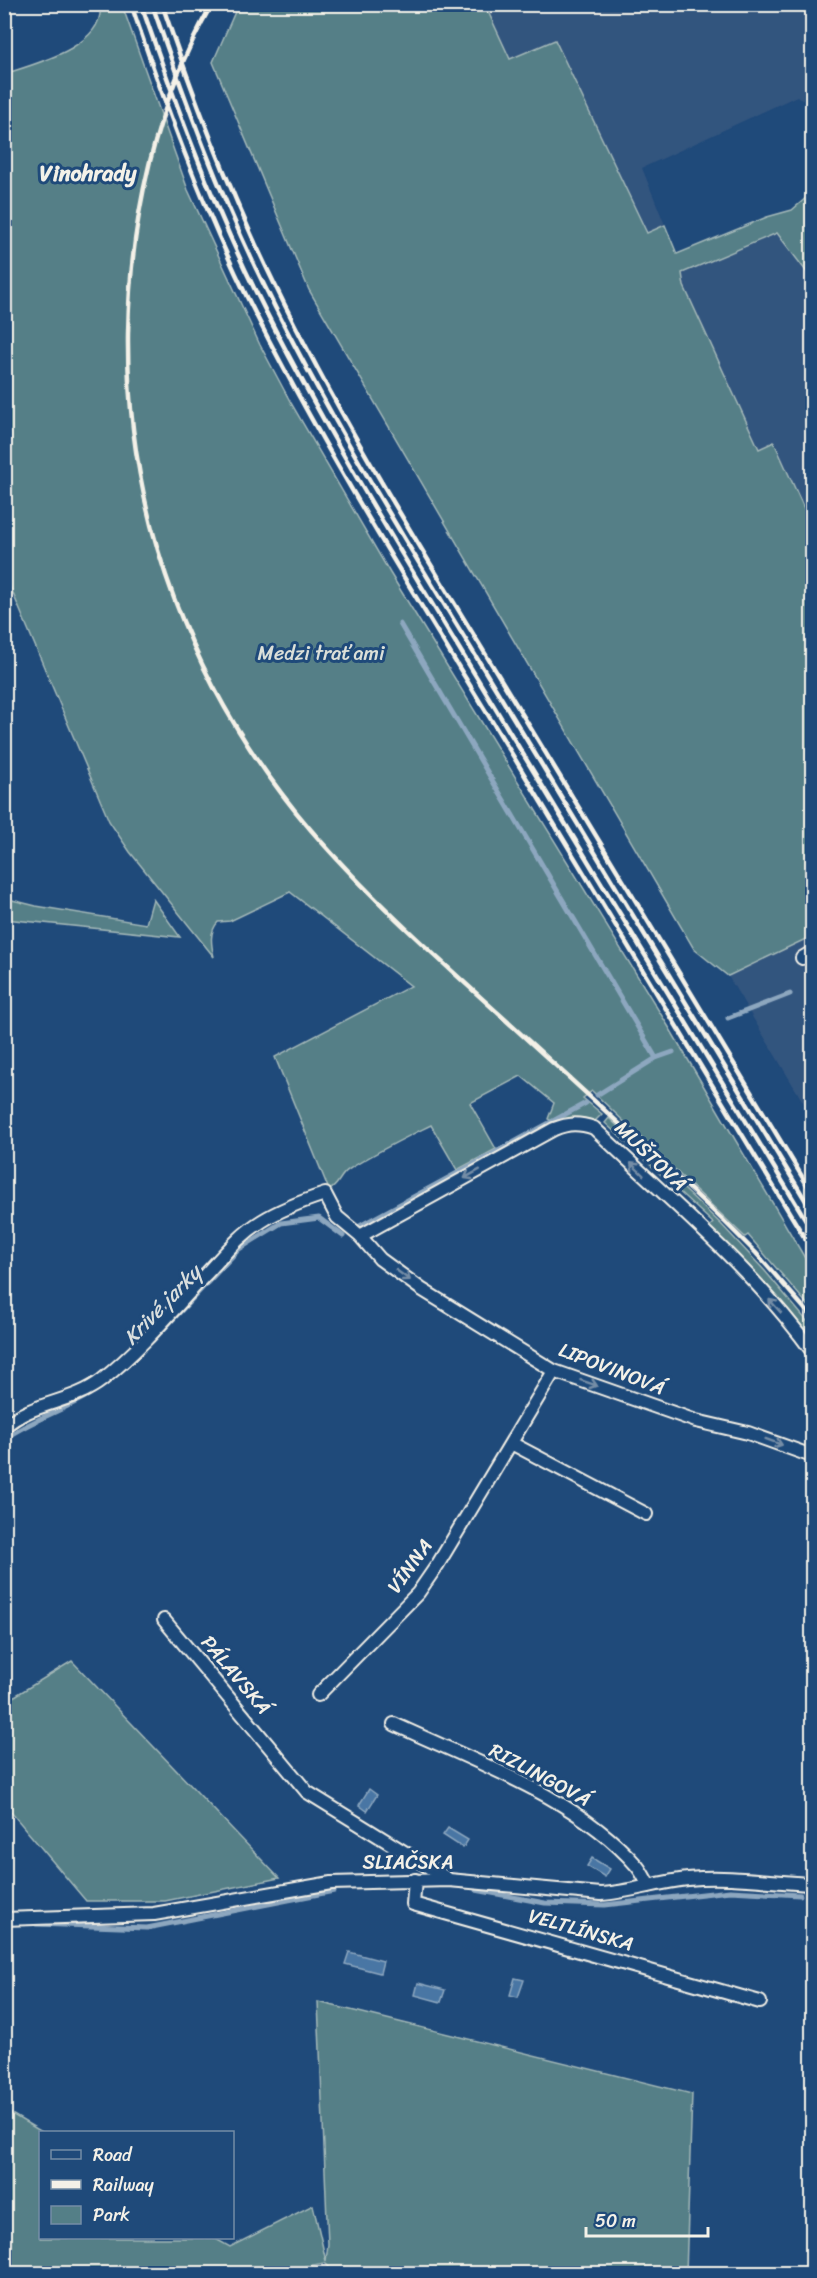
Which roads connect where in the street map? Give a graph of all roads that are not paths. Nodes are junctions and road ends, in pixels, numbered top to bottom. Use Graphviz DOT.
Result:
graph roads {
  1 [pos="360,1236"];
  2 [pos="813,1351"];
  3 [pos="554,1371"];
  4 [pos="4,1427"];
  5 [pos="511,1443"];
  6 [pos="813,1456"];
  7 [pos="646,1514"];
  8 [pos="165,1620"];
  9 [pos="318,1695"];
  10 [pos="394,1724"];
  11 [pos="415,1880"];
  12 [pos="448,1880"];
  13 [pos="813,1884"];
  14 [pos="649,1886"];
  15 [pos="4,1919"];
  16 [pos="760,2001"];
  2 -- 1 [label="street, MUŠTOVÁ, one-way"];
  1 -- 3 [label="street, LIPOVINOVÁ, one-way"];
  1 -- 4 [label="street, LIPOVINOVÁ"];
  3 -- 5 [label="street, VÍNNA"];
  3 -- 6 [label="street, LIPOVINOVÁ, one-way"];
  5 -- 7 [label="street"];
  5 -- 9 [label="street, VÍNNA"];
  8 -- 12 [label="street, PÁLAVSKÁ"];
  10 -- 14 [label="street, RIZLINGOVÁ"];
  11 -- 12 [label="street, SLIAČSKA"];
  11 -- 15 [label="street, SLIAČSKA"];
  11 -- 16 [label="street, VELTLÍNSKA"];
  12 -- 14 [label="street, SLIAČSKA"];
  13 -- 14 [label="street, SLIAČSKA"];
}
